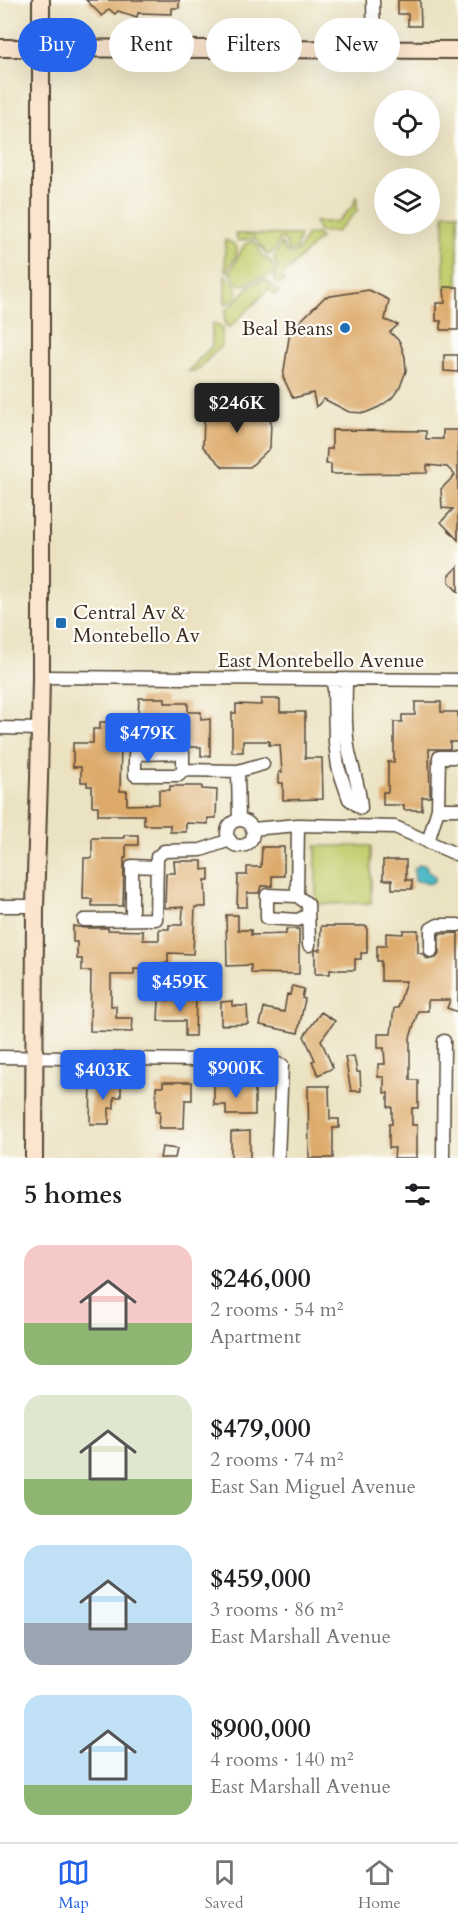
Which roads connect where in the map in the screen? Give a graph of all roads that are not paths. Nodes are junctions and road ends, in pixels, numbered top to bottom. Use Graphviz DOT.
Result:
graph roads {
  1 [pos="41,0"];
  2 [pos="373,0"];
  3 [pos="41,18"];
  4 [pos="373,18"];
  5 [pos="0,48"];
  6 [pos="18,48"];
  7 [pos="97,48"];
  8 [pos="314,49"];
  9 [pos="400,49"];
  10 [pos="458,50"];
  11 [pos="41,72"];
  12 [pos="41,677"];
  13 [pos="332,680"];
  14 [pos="346,680"];
  15 [pos="458,680"];
  16 [pos="0,728"];
  17 [pos="40,729"];
  18 [pos="458,757"];
  19 [pos="263,765"];
  20 [pos="183,770"];
  21 [pos="238,771"];
  22 [pos="361,808"];
  23 [pos="438,809"];
  24 [pos="458,809"];
  25 [pos="239,820"];
  26 [pos="298,825"];
  27 [pos="368,825"];
  28 [pos="252,829"];
  29 [pos="230,840"];
  30 [pos="428,842"];
  31 [pos="458,855"];
  32 [pos="156,867"];
  33 [pos="297,896"];
  34 [pos="0,906"];
  35 [pos="34,906"];
  36 [pos="308,915"];
  37 [pos="132,919"];
  38 [pos="84,920"];
  39 [pos="458,925"];
  40 [pos="309,945"];
  41 [pos="431,951"];
  42 [pos="444,1041"];
  43 [pos="0,1057"];
  44 [pos="34,1057"];
  45 [pos="34,1158"];
  46 [pos="278,1158"];
  47 [pos="443,1158"];
  1 -- 3 [label="main road"];
  2 -- 4 [label="street"];
  5 -- 6 [label="main road"];
  7 -- 8 [label="main road"];
  9 -- 10 [label="main road"];
  11 -- 12 [label="main road"];
  12 -- 13 [label="street, East Montebello Avenue"];
  12 -- 17 [label="main road"];
  13 -- 14 [label="street, East Montebello Avenue"];
  13 -- 22 [label="street"];
  14 -- 15 [label="street, East Montebello Avenue"];
  14 -- 22 [label="street"];
  16 -- 17 [label="street"];
  17 -- 35 [label="main road"];
  18 -- 23 [label="street"];
  19 -- 21 [label="street"];
  20 -- 21 [label="street"];
  21 -- 25 [label="street"];
  22 -- 27 [label="street"];
  23 -- 24 [label="street"];
  23 -- 30 [label="street"];
  25 -- 28 [label="street"];
  25 -- 29 [label="street"];
  26 -- 27 [label="street"];
  26 -- 28 [label="street"];
  26 -- 33 [label="street"];
  27 -- 30 [label="street"];
  28 -- 29 [label="street"];
  29 -- 32 [label="street"];
  30 -- 31 [label="street"];
  32 -- 37 [label="street"];
  32 -- 37 [label="street"];
  33 -- 36 [label="street"];
  33 -- 36 [label="street"];
  34 -- 35 [label="street"];
  35 -- 44 [label="main road"];
  36 -- 40 [label="street"];
  37 -- 38 [label="street"];
  39 -- 41 [label="street"];
  42 -- 47 [label="street"];
  43 -- 44 [label="street"];
  44 -- 45 [label="main road"];
  44 -- 46 [label="street"];
}
